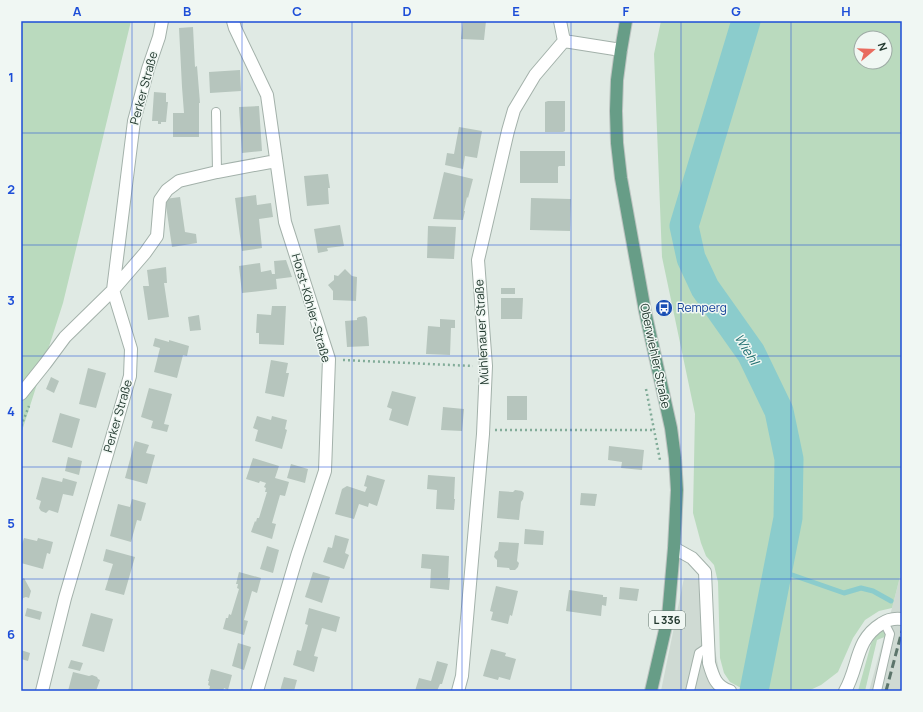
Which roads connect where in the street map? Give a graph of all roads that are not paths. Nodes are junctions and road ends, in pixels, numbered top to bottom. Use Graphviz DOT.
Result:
graph roads {
  1 [pos="162,21"];
  2 [pos="233,21"];
  3 [pos="560,21"];
  4 [pos="626,21"];
  5 [pos="564,41"];
  6 [pos="621,50"];
  7 [pos="216,112"];
  8 [pos="276,161"];
  9 [pos="217,172"];
  10 [pos="113,290"];
  11 [pos="21,394"];
  12 [pos="674,548"];
  13 [pos="902,619"];
  14 [pos="884,622"];
  15 [pos="708,647"];
  16 [pos="725,690"];
  17 [pos="42,691"];
  18 [pos="258,691"];
  19 [pos="458,691"];
  20 [pos="651,691"];
  21 [pos="690,691"];
  22 [pos="845,691"];
  23 [pos="877,691"];
  1 -- 10 [label="street, Perker Straße"];
  2 -- 8 [label="street, Horst-Köhler-Straße"];
  3 -- 5 [label="street"];
  4 -- 6 [label="main road, Oberwiehler Straße / L 336"];
  5 -- 6 [label="street"];
  5 -- 19 [label="street, Mühlenauer Straße"];
  6 -- 12 [label="main road, Oberwiehler Straße / L 336"];
  7 -- 9 [label="lane"];
  8 -- 9 [label="street"];
  8 -- 18 [label="street, Horst-Köhler-Straße"];
  9 -- 10 [label="street"];
  10 -- 11 [label="street"];
  10 -- 17 [label="street, Perker Straße"];
  12 -- 15 [label="street"];
  12 -- 20 [label="main road, Oberwiehler Straße / L 336"];
  13 -- 14 [label="street"];
  14 -- 22 [label="street"];
  14 -- 23 [label="lane"];
  15 -- 16 [label="street"];
  15 -- 21 [label="lane"];
}
